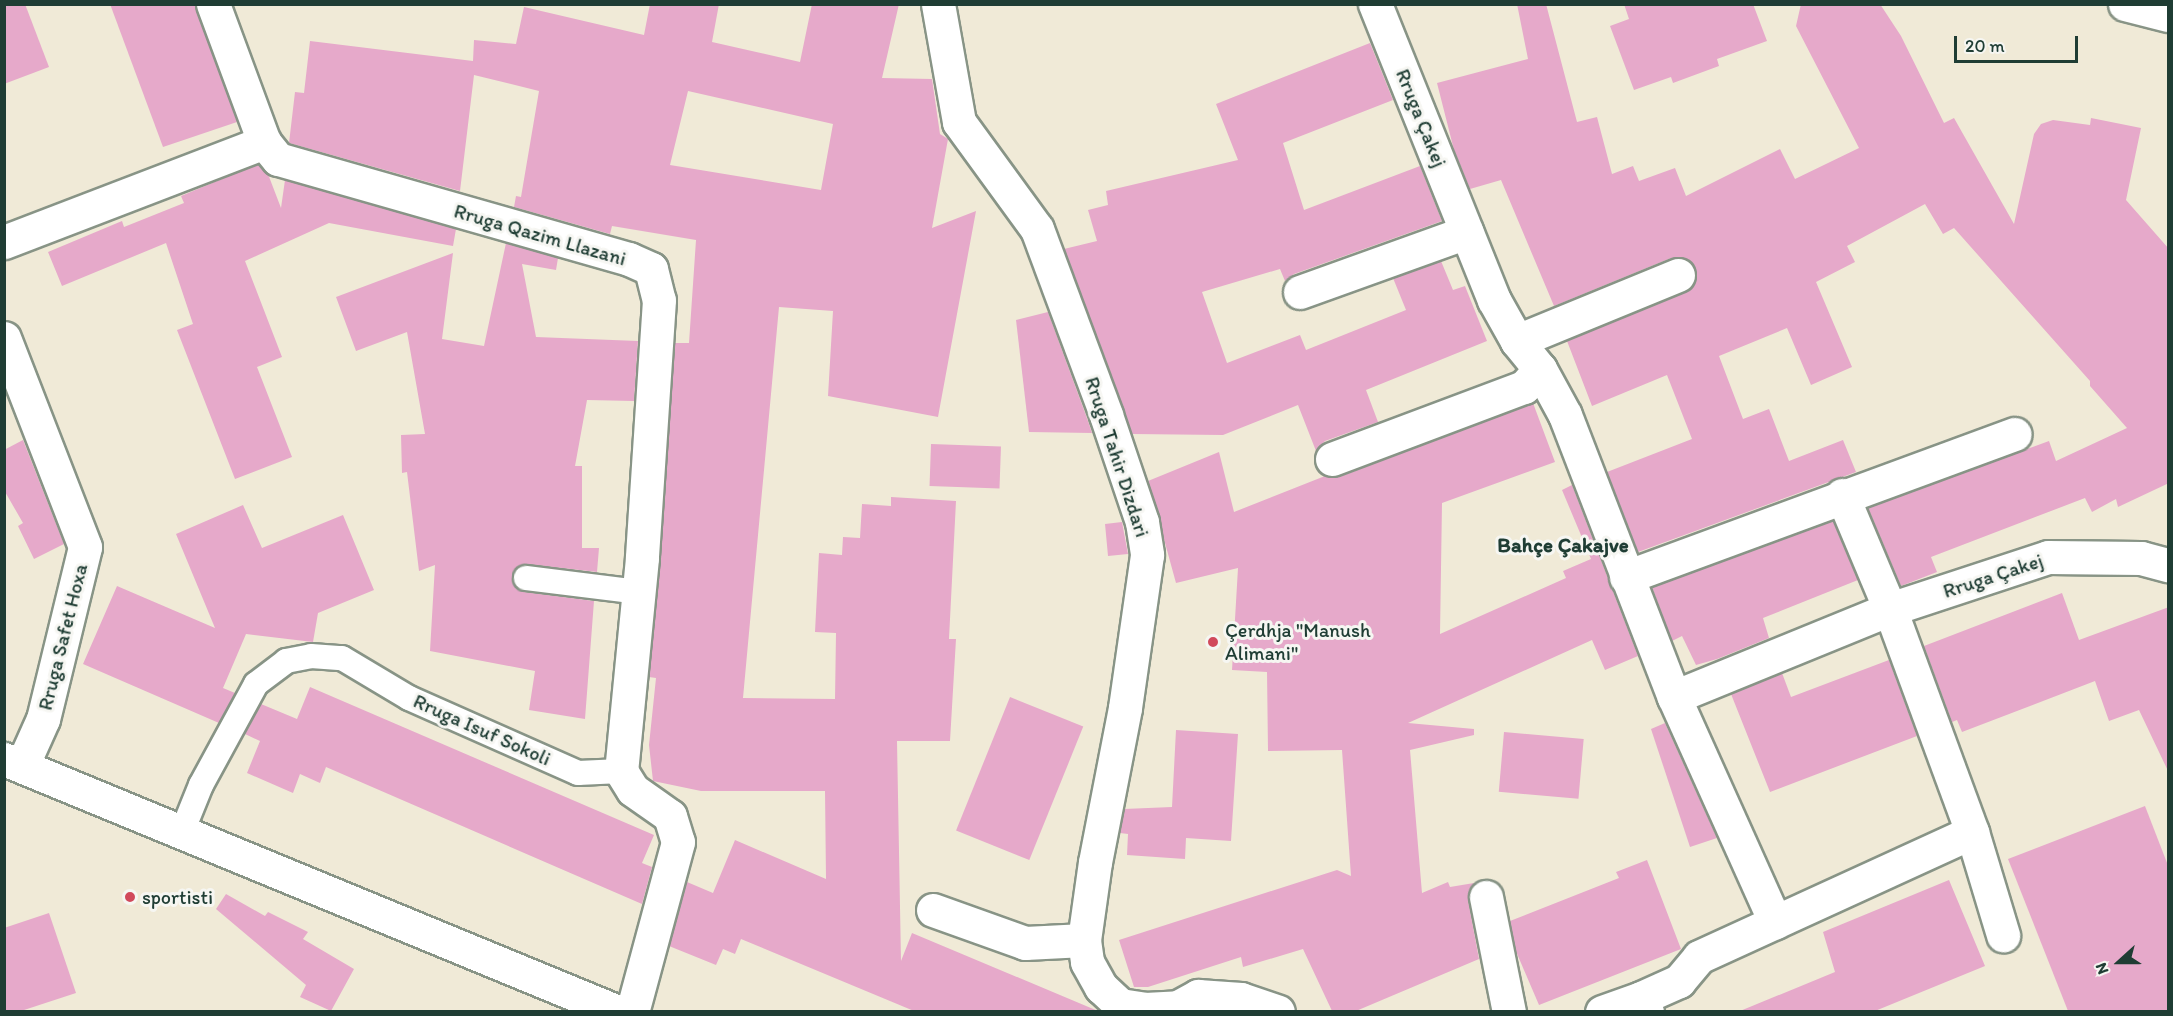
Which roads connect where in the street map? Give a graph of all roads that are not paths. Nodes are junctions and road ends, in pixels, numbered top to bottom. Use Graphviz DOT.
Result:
graph roads {
  1 [pos="213,4"];
  2 [pos="938,4"];
  3 [pos="1375,4"];
  4 [pos="2126,4"];
  5 [pos="2169,15"];
  6 [pos="264,142"];
  7 [pos="1467,232"];
  8 [pos="4,242"];
  9 [pos="1678,275"];
  10 [pos="1300,292"];
  11 [pos="4,338"];
  12 [pos="1517,341"];
  13 [pos="1540,369"];
  14 [pos="2014,434"];
  15 [pos="1332,459"];
  16 [pos="1842,495"];
  17 [pos="2169,564"];
  18 [pos="1626,577"];
  19 [pos="526,578"];
  20 [pos="638,592"];
  21 [pos="1890,609"];
  22 [pos="1674,697"];
  23 [pos="13,763"];
  24 [pos="621,771"];
  25 [pos="183,832"];
  26 [pos="1972,832"];
  27 [pos="1486,897"];
  28 [pos="933,910"];
  29 [pos="1775,922"];
  30 [pos="2003,935"];
  31 [pos="1084,940"];
  32 [pos="1644,1005"];
  33 [pos="1179,1009"];
  34 [pos="618,1011"];
  35 [pos="632,1011"];
  36 [pos="1278,1011"];
  37 [pos="1509,1011"];
  38 [pos="1602,1011"];
  1 -- 6 [label="street, Rruga Qazim Llazani"];
  2 -- 31 [label="street, Rruga Tahir Dizdari"];
  3 -- 7 [label="street, Rruga Çakej"];
  4 -- 5 [label="street"];
  6 -- 8 [label="street"];
  6 -- 20 [label="street, Rruga Qazim Llazani"];
  7 -- 10 [label="street"];
  7 -- 12 [label="street, Rruga Çakej"];
  9 -- 12 [label="street"];
  11 -- 23 [label="street, Rruga Safet Hoxa"];
  12 -- 13 [label="street, Rruga Çakej"];
  13 -- 15 [label="street"];
  13 -- 18 [label="street, Rruga Çakej"];
  14 -- 16 [label="street"];
  16 -- 18 [label="street"];
  16 -- 21 [label="street"];
  17 -- 21 [label="street, Rruga Çakej"];
  18 -- 22 [label="street, Rruga Çakej"];
  19 -- 20 [label="lane"];
  20 -- 24 [label="street, Rruga Qazim Llazani"];
  21 -- 22 [label="street, Rruga Çakej"];
  21 -- 26 [label="street"];
  22 -- 29 [label="street, Rruga Çakej"];
  23 -- 25 [label="street"];
  24 -- 25 [label="lane, Rruga Isuf Sokoli"];
  24 -- 35 [label="street"];
  25 -- 34 [label="street"];
  26 -- 29 [label="street"];
  26 -- 30 [label="street"];
  27 -- 37 [label="street"];
  28 -- 31 [label="street"];
  29 -- 32 [label="street"];
  31 -- 33 [label="street, Rruga Tahir Dizdari"];
  32 -- 38 [label="street"];
  33 -- 36 [label="street, Rruga Tahir Dizdari"];
}
